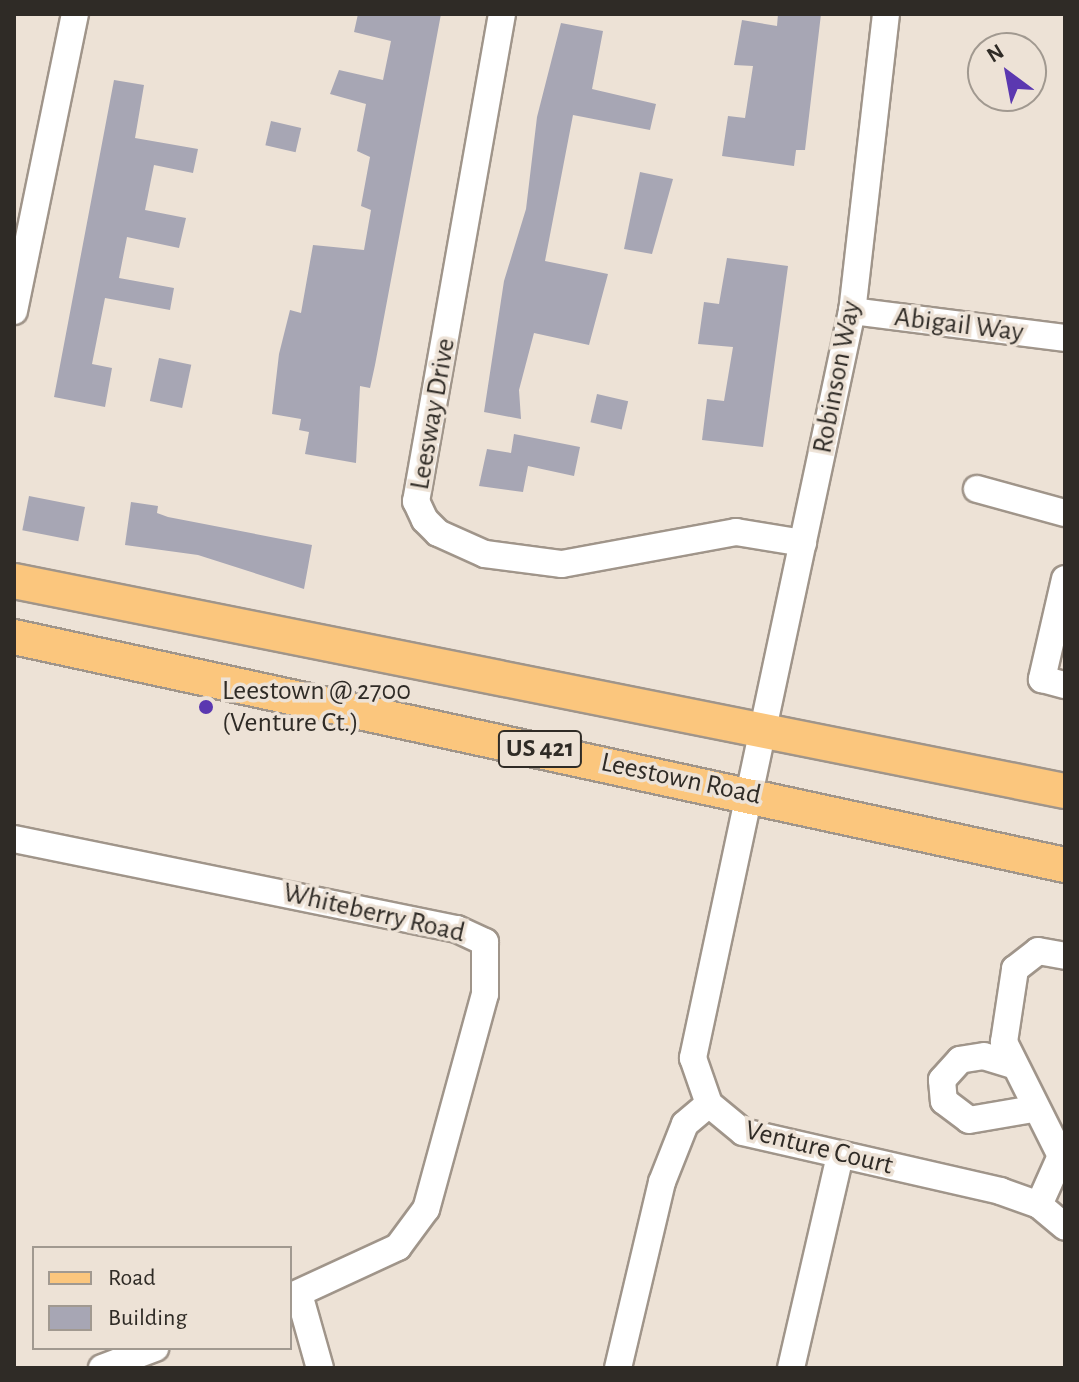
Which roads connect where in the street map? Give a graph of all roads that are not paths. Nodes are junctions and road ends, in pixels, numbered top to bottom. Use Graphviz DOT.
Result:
graph roads {
  1 [pos="75,14"];
  2 [pos="502,14"];
  3 [pos="886,14"];
  4 [pos="14,311"];
  5 [pos="852,311"];
  6 [pos="1065,338"];
  7 [pos="977,489"];
  8 [pos="1065,513"];
  9 [pos="803,543"];
  10 [pos="1065,579"];
  11 [pos="14,581"];
  12 [pos="14,637"];
  13 [pos="1065,685"];
  14 [pos="762,736"];
  15 [pos="1065,791"];
  16 [pos="749,793"];
  17 [pos="14,839"];
  18 [pos="1065,865"];
  19 [pos="1065,956"];
  20 [pos="1013,1065"];
  21 [pos="709,1104"];
  22 [pos="1033,1109"];
  23 [pos="1062,1149"];
  24 [pos="840,1156"];
  25 [pos="1039,1205"];
  26 [pos="1065,1227"];
  27 [pos="294,1295"];
  28 [pos="150,1350"];
  29 [pos="102,1368"];
  30 [pos="320,1368"];
  31 [pos="618,1368"];
  32 [pos="791,1368"];
  1 -- 4 [label="street"];
  2 -- 9 [label="street, Leesway Drive"];
  3 -- 5 [label="street, Robinson Way"];
  5 -- 6 [label="street, Abigail Way"];
  5 -- 9 [label="street, Robinson Way"];
  7 -- 8 [label="street"];
  9 -- 14 [label="street, Robinson Way"];
  10 -- 13 [label="street"];
  11 -- 14 [label="main road, Leestown Road / US 421"];
  12 -- 16 [label="main road, Leestown Road / US 421"];
  14 -- 15 [label="main road, Leestown Road / US 421"];
  14 -- 16 [label="street, Venture Court"];
  16 -- 18 [label="main road, Leestown Road / US 421"];
  16 -- 21 [label="street, Venture Court"];
  17 -- 27 [label="street, Whiteberry Road"];
  19 -- 20 [label="street"];
  20 -- 22 [label="street"];
  20 -- 22 [label="street"];
  21 -- 24 [label="street, Venture Court"];
  21 -- 31 [label="street"];
  22 -- 23 [label="street"];
  23 -- 25 [label="street"];
  24 -- 25 [label="street, Venture Court"];
  24 -- 32 [label="street"];
  25 -- 26 [label="street, Venture Court"];
  27 -- 30 [label="street"];
  28 -- 29 [label="street"];
}
